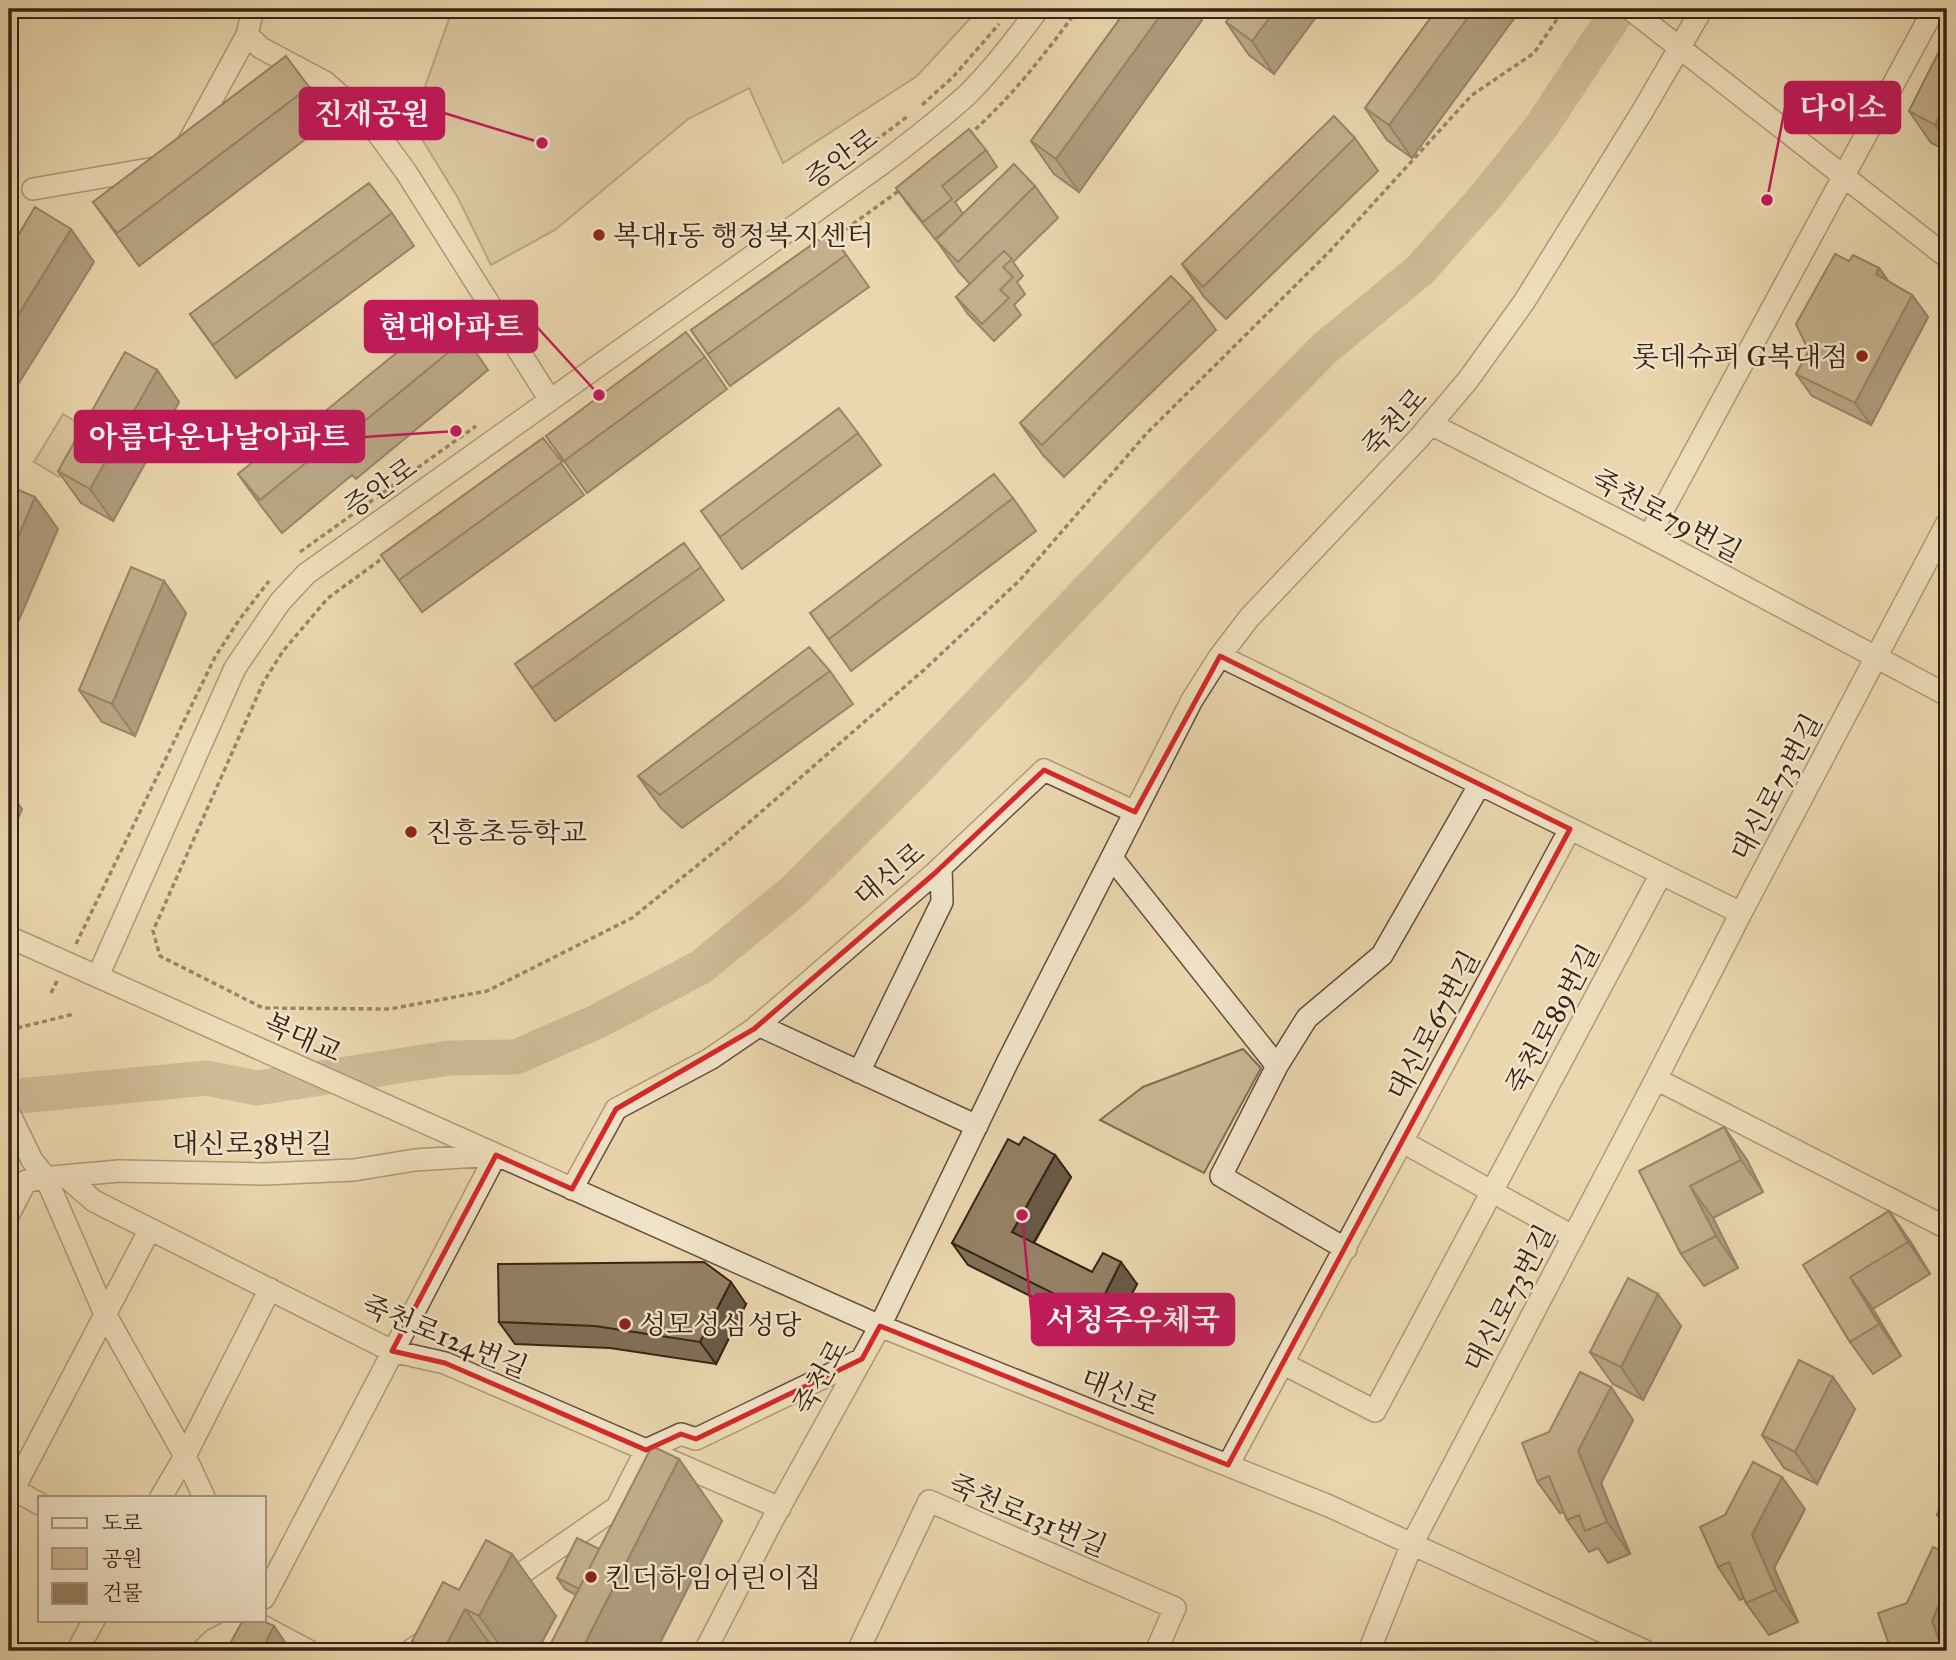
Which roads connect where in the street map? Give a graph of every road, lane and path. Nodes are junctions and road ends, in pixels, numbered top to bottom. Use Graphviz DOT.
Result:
graph roads {
  1 [pos="253,9"];
  2 [pos="1038,9"];
  3 [pos="1078,9"];
  4 [pos="1564,9"];
  5 [pos="1630,9"];
  6 [pos="1702,9"];
  7 [pos="1934,9"];
  8 [pos="247,35"];
  9 [pos="1680,46"];
  10 [pos="964,140"];
  11 [pos="1845,176"];
  12 [pos="33,189"];
  13 [pos="901,189"];
  14 [pos="823,246"];
  15 [pos="1947,257"];
  16 [pos="550,400"];
  17 [pos="1431,424"];
  18 [pos="1947,523"];
  19 [pos="1649,536"];
  20 [pos="397,548"];
  21 [pos="1220,656"];
  22 [pos="1876,657"];
  23 [pos="1947,695"];
  24 [pos="1480,784"];
  25 [pos="1135,812"];
  26 [pos="1570,829"];
  27 [pos="1112,858"];
  28 [pos="941,867"];
  29 [pos="1661,874"];
  30 [pos="1741,913"];
  31 [pos="9,937"];
  32 [pos="99,976"];
  33 [pos="74,1014"];
  34 [pos="758,1025"];
  35 [pos="9,1030"];
  36 [pos="1277,1066"];
  37 [pos="859,1072"];
  38 [pos="1656,1079"];
  39 [pos="9,1113"];
  40 [pos="977,1126"];
  41 [pos="1403,1142"];
  42 [pos="491,1152"];
  43 [pos="36,1180"];
  44 [pos="572,1189"];
  45 [pos="1492,1190"];
  46 [pos="9,1214"];
  47 [pos="1947,1228"];
  48 [pos="150,1229"];
  49 [pos="1572,1236"];
  50 [pos="1346,1248"];
  51 [pos="270,1289"];
  52 [pos="105,1314"];
  53 [pos="880,1326"];
  54 [pos="392,1351"];
  55 [pos="862,1359"];
  56 [pos="1284,1364"];
  57 [pos="646,1450"];
  58 [pos="185,1456"];
  59 [pos="1228,1465"];
  60 [pos="10,1492"];
  61 [pos="162,1496"];
  62 [pos="204,1496"];
  63 [pos="38,1503"];
  64 [pos="779,1508"];
  65 [pos="1412,1544"];
  66 [pos="266,1594"];
  67 [pos="486,1598"];
  68 [pos="453,1621"];
  69 [pos="93,1622"];
  70 [pos="248,1622"];
  71 [pos="251,1622"];
  72 [pos="256,1622"];
  73 [pos="77,1651"];
  74 [pos="202,1651"];
  75 [pos="236,1651"];
  76 [pos="309,1651"];
  77 [pos="410,1651"];
  78 [pos="705,1651"];
  79 [pos="858,1651"];
  80 [pos="1156,1651"];
  81 [pos="1369,1651"];
  82 [pos="1645,1651"];
  1 -- 8 [label="street"];
  2 -- 16 [label="street, 증안로"];
  3 -- 10 [label="path"];
  4 -- 20 [label="path"];
  5 -- 9 [label="street"];
  6 -- 9 [label="street, 죽천로"];
  7 -- 11 [label="street"];
  8 -- 12 [label="street"];
  8 -- 16 [label="street"];
  9 -- 11 [label="street"];
  9 -- 17 [label="street, 죽천로"];
  11 -- 15 [label="street"];
  11 -- 19 [label="street"];
  13 -- 14 [label="path"];
  16 -- 32 [label="street, 증안로"];
  17 -- 19 [label="street, 죽천로79번길"];
  17 -- 21 [label="street, 죽천로"];
  18 -- 22 [label="street, 대신로73번길"];
  19 -- 22 [label="street, 죽천로79번길"];
  21 -- 24 [label="street"];
  21 -- 25 [label="street, 죽천로"];
  22 -- 23 [label="street, 죽천로79번길"];
  22 -- 30 [label="street, 대신로73번길"];
  24 -- 26 [label="street"];
  24 -- 36 [label="street"];
  25 -- 27 [label="street, 죽천로"];
  25 -- 28 [label="street, 대신로"];
  26 -- 29 [label="street"];
  26 -- 41 [label="street, 대신로67번길"];
  27 -- 36 [label="street"];
  27 -- 40 [label="street, 죽천로"];
  28 -- 34 [label="street, 대신로"];
  28 -- 37 [label="street"];
  29 -- 30 [label="street"];
  29 -- 45 [label="street, 죽천로89번길"];
  30 -- 38 [label="street, 대신로73번길"];
  31 -- 32 [label="street"];
  32 -- 42 [label="street, 복대교"];
  33 -- 35 [label="path"];
  34 -- 37 [label="street"];
  34 -- 44 [label="street, 대신로"];
  36 -- 50 [label="street"];
  37 -- 40 [label="street"];
  38 -- 47 [label="street"];
  38 -- 49 [label="street, 대신로73번길"];
  39 -- 43 [label="street"];
  40 -- 53 [label="street, 죽천로"];
  41 -- 45 [label="street"];
  41 -- 50 [label="street, 대신로67번길"];
  42 -- 43 [label="street, 대신로38번길"];
  42 -- 44 [label="street, 대신로"];
  42 -- 54 [label="street"];
  43 -- 46 [label="street"];
  43 -- 48 [label="street, 죽천로124번길"];
  43 -- 52 [label="street"];
  44 -- 53 [label="street, 대신로"];
  45 -- 49 [label="street"];
  45 -- 56 [label="street"];
  48 -- 51 [label="street, 죽천로124번길"];
  48 -- 52 [label="street"];
  49 -- 65 [label="street, 대신로73번길"];
  50 -- 56 [label="street, 대신로67번길"];
  51 -- 54 [label="street, 죽천로124번길"];
  51 -- 58 [label="street"];
  52 -- 58 [label="street"];
  52 -- 60 [label="street"];
  53 -- 55 [label="street, 죽천로"];
  53 -- 59 [label="street, 대신로"];
  54 -- 57 [label="street, 죽천로124번길"];
  54 -- 66 [label="street"];
  55 -- 57 [label="street"];
  55 -- 64 [label="street, 죽천로"];
  56 -- 59 [label="street, 대신로67번길"];
  57 -- 64 [label="street, 죽천로124번길"];
  57 -- 67 [label="street"];
  58 -- 61 [label="street"];
  58 -- 62 [label="street"];
  59 -- 65 [label="street, 대신로"];
  60 -- 63 [label="street"];
  64 -- 78 [label="street, 죽천로"];
  65 -- 81 [label="street, 대신로73번길"];
  65 -- 82 [label="street, 대신로"];
  68 -- 77 [label="street"];
  69 -- 73 [label="street"];
  70 -- 74 [label="street"];
  71 -- 75 [label="street"];
  72 -- 76 [label="street"];
  79 -- 80 [label="street, 죽천로131번길"];
}
